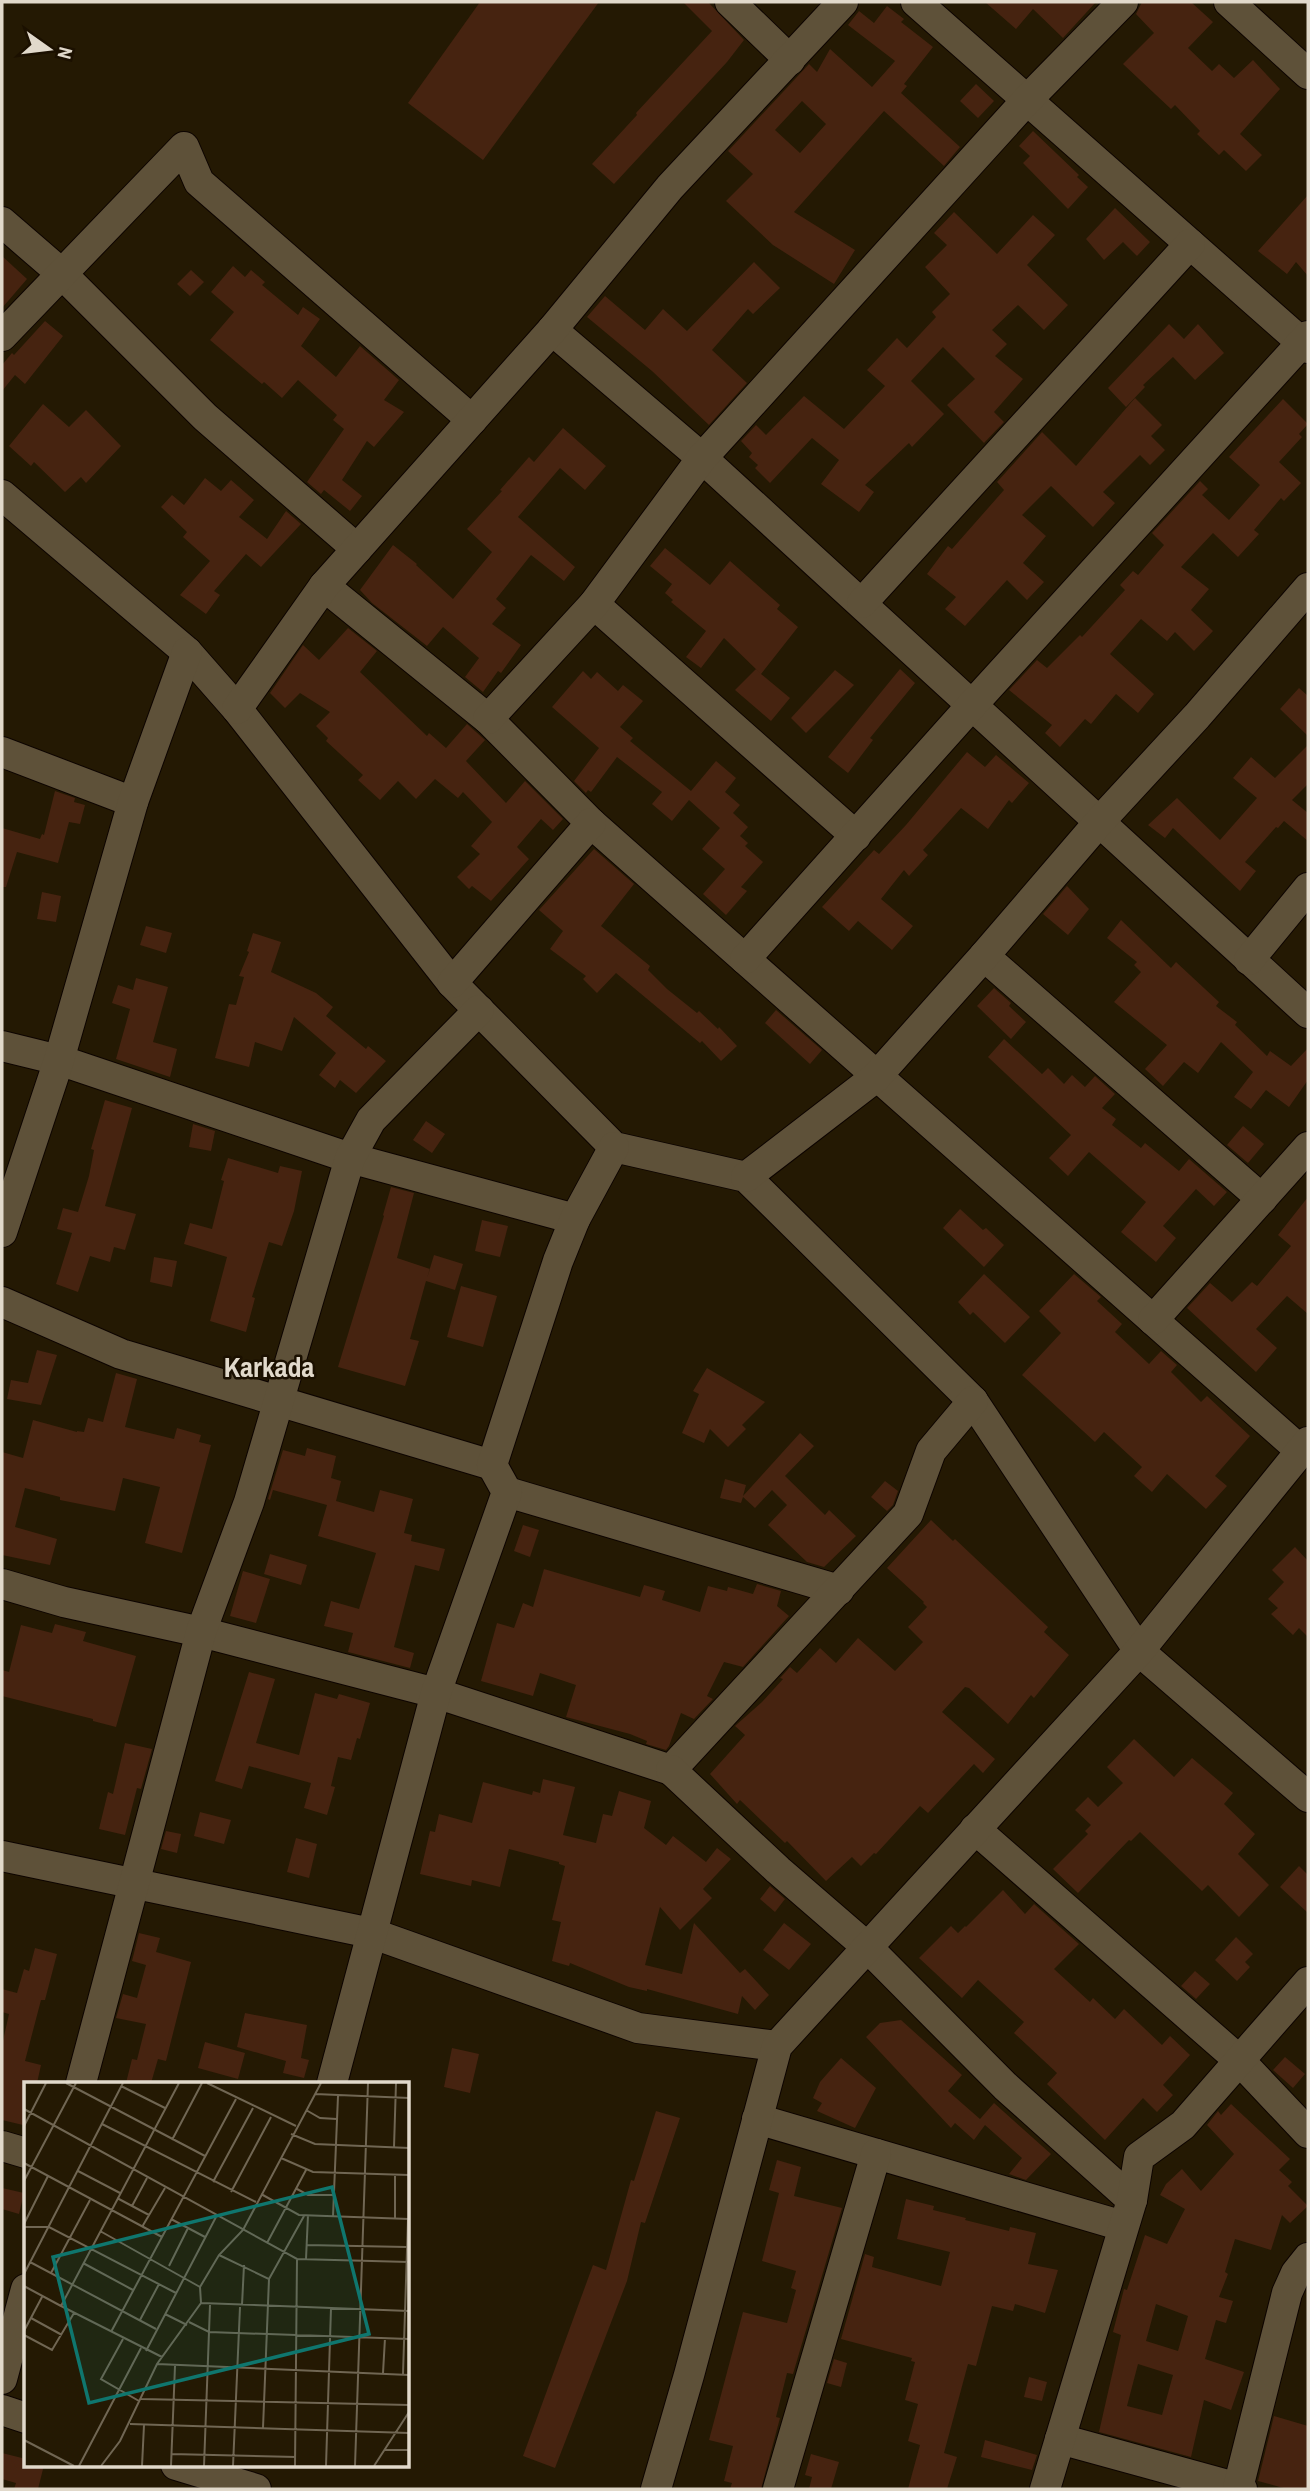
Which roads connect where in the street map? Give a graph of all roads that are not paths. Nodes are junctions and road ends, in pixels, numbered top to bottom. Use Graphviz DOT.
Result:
graph roads {
  1 [pos="730,2"];
  2 [pos="843,2"];
  3 [pos="916,2"];
  4 [pos="1123,2"];
  5 [pos="1228,2"];
  6 [pos="790,60"];
  7 [pos="1308,74"];
  8 [pos="1026,101"];
  9 [pos="2,222"];
  10 [pos="1190,244"];
  11 [pos="61,273"];
  12 [pos="552,330"];
  13 [pos="2,336"];
  14 [pos="1306,342"];
  15 [pos="472,420"];
  16 [pos="702,458"];
  17 [pos="2,495"];
  18 [pos="357,549"];
  19 [pos="324,586"];
  20 [pos="1308,588"];
  21 [pos="862,603"];
  22 [pos="594,604"];
  23 [pos="187,652"];
  24 [pos="972,705"];
  25 [pos="237,709"];
  26 [pos="488,719"];
  27 [pos="2,752"];
  28 [pos="133,802"];
  29 [pos="1100,821"];
  30 [pos="591,823"];
  31 [pos="856,836"];
  32 [pos="1308,888"];
  33 [pos="984,956"];
  34 [pos="745,959"];
  35 [pos="1249,960"];
  36 [pos="452,983"];
  37 [pos="479,1010"];
  38 [pos="1308,1013"];
  39 [pos="2,1046"];
  40 [pos="59,1060"];
  41 [pos="876,1077"];
  42 [pos="614,1147"];
  43 [pos="1308,1147"];
  44 [pos="350,1157"];
  45 [pos="746,1177"];
  46 [pos="1262,1199"];
  47 [pos="575,1219"];
  48 [pos="2,1232"];
  49 [pos="2,1302"];
  50 [pos="1153,1320"];
  51 [pos="278,1400"];
  52 [pos="973,1401"];
  53 [pos="1304,1446"];
  54 [pos="492,1465"];
  55 [pos="507,1492"];
  56 [pos="2,1584"];
  57 [pos="839,1590"];
  58 [pos="201,1632"];
  59 [pos="1139,1651"];
  60 [pos="436,1693"];
  61 [pos="671,1770"];
  62 [pos="1308,1797"];
  63 [pos="975,1829"];
  64 [pos="2,1856"];
  65 [pos="132,1884"];
  66 [pos="371,1933"];
  67 [pos="867,1947"];
  68 [pos="1308,1982"];
  69 [pos="777,2046"];
  70 [pos="1240,2061"];
  71 [pos="81,2082"];
  72 [pos="332,2082"];
  73 [pos="757,2119"];
  74 [pos="1308,2133"];
  75 [pos="2,2146"];
  76 [pos="24,2152"];
  77 [pos="876,2154"];
  78 [pos="1128,2213"];
  79 [pos="1308,2258"];
  80 [pos="24,2296"];
  81 [pos="2,2379"];
  82 [pos="2,2410"];
  83 [pos="24,2416"];
  84 [pos="1060,2439"];
  85 [pos="180,2466"];
  86 [pos="222,2478"];
  87 [pos="256,2489"];
  88 [pos="656,2489"];
  89 [pos="778,2489"];
  90 [pos="1045,2489"];
  91 [pos="1240,2489"];
  1 -- 6 [label="street"];
  2 -- 6 [label="street"];
  3 -- 8 [label="street"];
  4 -- 8 [label="street"];
  5 -- 7 [label="street"];
  6 -- 12 [label="street"];
  8 -- 10 [label="street"];
  8 -- 16 [label="street"];
  9 -- 11 [label="street"];
  10 -- 14 [label="street"];
  10 -- 21 [label="street"];
  11 -- 13 [label="street"];
  11 -- 15 [label="street"];
  11 -- 18 [label="street"];
  12 -- 15 [label="street"];
  12 -- 16 [label="street"];
  14 -- 24 [label="street"];
  15 -- 18 [label="street"];
  16 -- 21 [label="street"];
  16 -- 22 [label="street"];
  17 -- 23 [label="street"];
  18 -- 19 [label="street"];
  19 -- 25 [label="street"];
  19 -- 26 [label="street"];
  20 -- 29 [label="street"];
  21 -- 24 [label="street"];
  22 -- 26 [label="street"];
  22 -- 31 [label="street"];
  23 -- 25 [label="street"];
  23 -- 28 [label="street"];
  24 -- 29 [label="street"];
  24 -- 31 [label="street"];
  25 -- 36 [label="street"];
  26 -- 30 [label="street"];
  27 -- 28 [label="street"];
  28 -- 40 [label="street"];
  29 -- 33 [label="street"];
  29 -- 35 [label="street"];
  30 -- 34 [label="street"];
  30 -- 36 [label="street"];
  31 -- 34 [label="street"];
  32 -- 35 [label="street"];
  33 -- 41 [label="street"];
  33 -- 46 [label="street"];
  34 -- 41 [label="street"];
  35 -- 38 [label="street"];
  36 -- 37 [label="street"];
  37 -- 42 [label="street"];
  37 -- 44 [label="street"];
  39 -- 40 [label="street"];
  40 -- 44 [label="street"];
  40 -- 48 [label="street"];
  41 -- 45 [label="street"];
  41 -- 50 [label="street"];
  42 -- 45 [label="street"];
  42 -- 47 [label="street"];
  43 -- 46 [label="street"];
  44 -- 47 [label="street"];
  44 -- 51 [label="street"];
  45 -- 52 [label="street"];
  46 -- 50 [label="street"];
  47 -- 54 [label="street"];
  49 -- 51 [label="street"];
  50 -- 53 [label="street"];
  51 -- 54 [label="street"];
  51 -- 58 [label="street"];
  52 -- 57 [label="street"];
  52 -- 59 [label="street"];
  53 -- 59 [label="street"];
  54 -- 55 [label="street"];
  55 -- 57 [label="street"];
  55 -- 60 [label="street"];
  56 -- 58 [label="street"];
  57 -- 61 [label="street"];
  58 -- 60 [label="street"];
  58 -- 65 [label="street"];
  59 -- 62 [label="street"];
  59 -- 63 [label="street"];
  60 -- 61 [label="street"];
  60 -- 66 [label="street"];
  61 -- 67 [label="street"];
  63 -- 67 [label="street"];
  63 -- 70 [label="street"];
  64 -- 65 [label="street"];
  65 -- 66 [label="street"];
  65 -- 71 [label="street"];
  66 -- 69 [label="street"];
  66 -- 72 [label="street"];
  67 -- 69 [label="street"];
  67 -- 78 [label="street"];
  68 -- 70 [label="street"];
  69 -- 73 [label="street"];
  70 -- 74 [label="street"];
  70 -- 78 [label="street"];
  73 -- 77 [label="street"];
  73 -- 88 [label="street"];
  75 -- 76 [label="street"];
  77 -- 78 [label="street"];
  77 -- 89 [label="street"];
  78 -- 84 [label="street"];
  79 -- 91 [label="street"];
  80 -- 81 [label="street"];
  82 -- 83 [label="street"];
  84 -- 90 [label="street"];
  84 -- 91 [label="street"];
  85 -- 86 [label="street"];
  86 -- 87 [label="street"];
}
